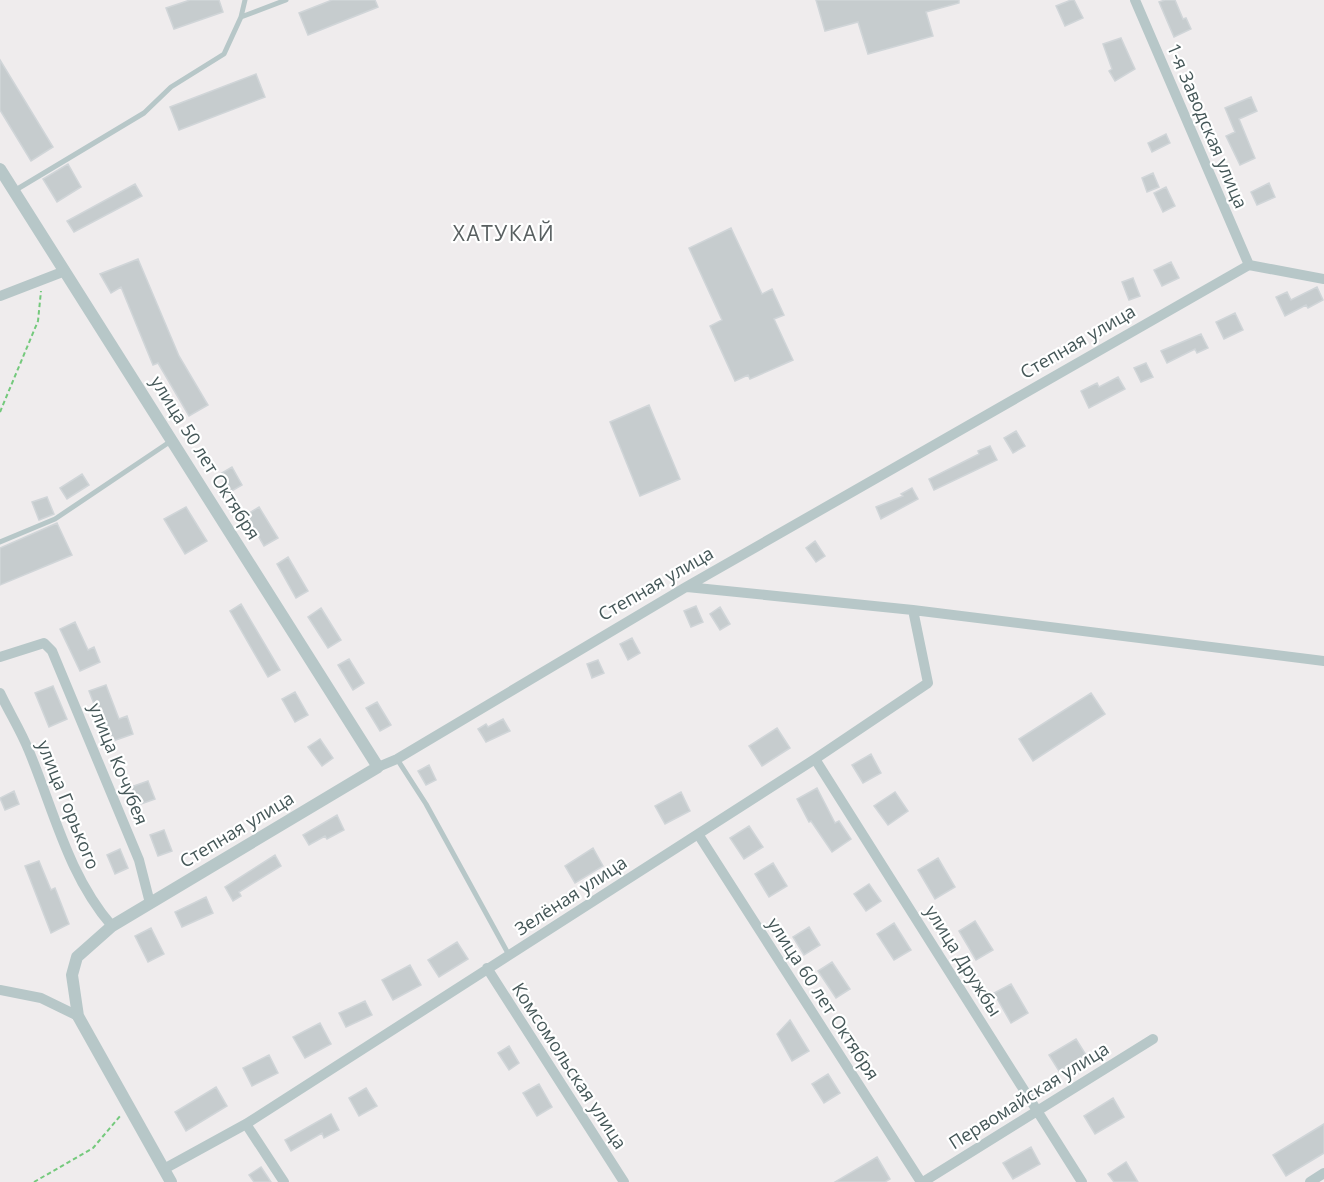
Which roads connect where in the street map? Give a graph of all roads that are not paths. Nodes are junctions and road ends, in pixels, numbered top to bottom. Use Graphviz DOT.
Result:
graph roads {
  1 [pos="245,0"];
  2 [pos="286,0"];
  3 [pos="1135,0"];
  4 [pos="242,17"];
  5 [pos="0,169"];
  6 [pos="14,191"];
  7 [pos="1250,265"];
  8 [pos="65,271"];
  9 [pos="1324,279"];
  10 [pos="0,296"];
  11 [pos="172,440"];
  12 [pos="0,542"];
  13 [pos="686,587"];
  14 [pos="913,610"];
  15 [pos="0,657"];
  16 [pos="1324,661"];
  17 [pos="0,693"];
  18 [pos="397,759"];
  19 [pos="815,759"];
  20 [pos="378,767"];
  21 [pos="698,834"];
  22 [pos="150,903"];
  23 [pos="112,926"];
  24 [pos="509,955"];
  25 [pos="487,968"];
  26 [pos="0,990"];
  27 [pos="78,1016"];
  28 [pos="1153,1039"];
  29 [pos="1039,1110"];
  30 [pos="246,1124"];
  31 [pos="164,1169"];
  32 [pos="1324,1173"];
  33 [pos="171,1182"];
  34 [pos="284,1182"];
  35 [pos="624,1182"];
  36 [pos="922,1182"];
  37 [pos="1082,1182"];
  38 [pos="1310,1182"];
  1 -- 4 [label="lane"];
  2 -- 4 [label="lane"];
  3 -- 7 [label="street, 1-я Заводская улица"];
  4 -- 6 [label="lane"];
  5 -- 6 [label="street, улица 50 лет Октября"];
  6 -- 8 [label="street, улица 50 лет Октября"];
  7 -- 9 [label="street"];
  7 -- 13 [label="street, Степная улица"];
  8 -- 10 [label="street"];
  8 -- 11 [label="street, улица 50 лет Октября"];
  11 -- 12 [label="lane"];
  11 -- 20 [label="street, улица 50 лет Октября"];
  13 -- 14 [label="street"];
  13 -- 18 [label="street, Степная улица"];
  14 -- 16 [label="street"];
  14 -- 19 [label="street, Зелёная улица"];
  15 -- 22 [label="street, улица Кочубея"];
  17 -- 23 [label="street, улица Горького"];
  18 -- 20 [label="street, Степная улица"];
  18 -- 24 [label="lane"];
  19 -- 21 [label="street, Зелёная улица"];
  19 -- 29 [label="street, улица Дружбы"];
  20 -- 22 [label="street, Степная улица"];
  21 -- 24 [label="street, Зелёная улица"];
  21 -- 36 [label="street, улица 60 лет Октября"];
  22 -- 23 [label="street, Степная улица"];
  23 -- 27 [label="street, Степная улица"];
  24 -- 25 [label="street, Зелёная улица"];
  25 -- 30 [label="street, Зелёная улица"];
  25 -- 35 [label="street, Комсомольская улица"];
  26 -- 27 [label="street"];
  27 -- 31 [label="street"];
  28 -- 29 [label="street, Первомайская улица"];
  29 -- 36 [label="street, Первомайская улица"];
  29 -- 37 [label="street, улица Дружбы"];
  30 -- 31 [label="street, Зелёная улица"];
  30 -- 34 [label="street"];
  31 -- 33 [label="street"];
  32 -- 38 [label="street"];
}
